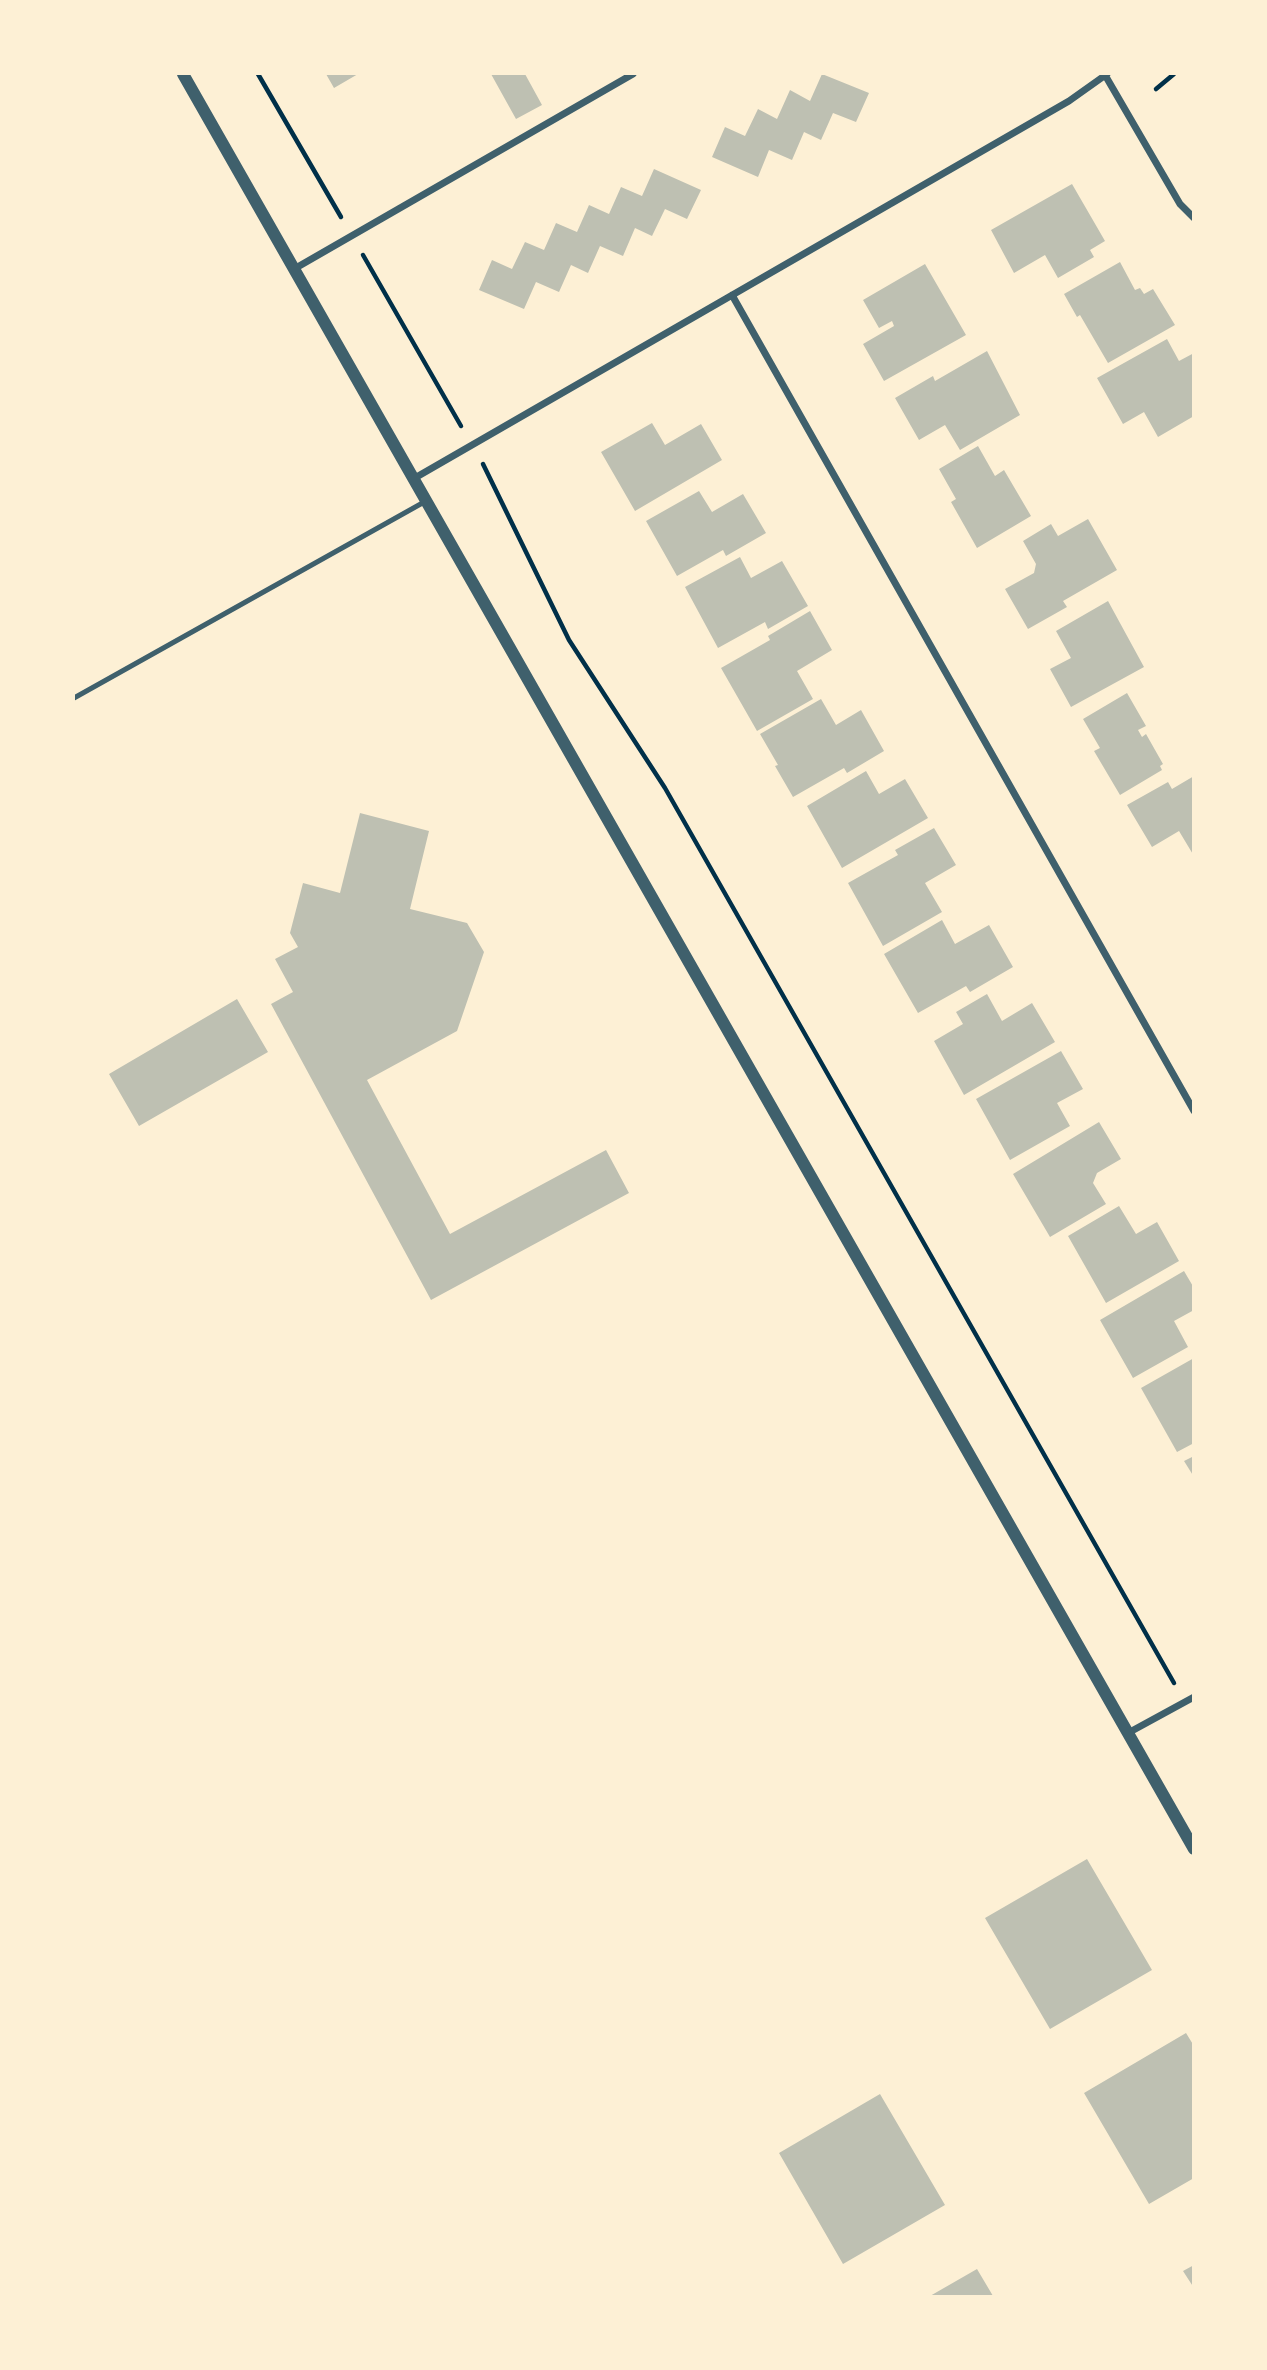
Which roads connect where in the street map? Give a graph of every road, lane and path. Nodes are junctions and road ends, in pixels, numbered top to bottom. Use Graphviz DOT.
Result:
graph roads {
  1 [pos="183,74"];
  2 [pos="258,74"];
  3 [pos="633,74"];
  4 [pos="1106,74"];
  5 [pos="1174,74"];
  6 [pos="1156,89"];
  7 [pos="1194,218"];
  8 [pos="352,236"];
  9 [pos="294,269"];
  10 [pos="732,295"];
  11 [pos="472,445"];
  12 [pos="413,479"];
  13 [pos="425,501"];
  14 [pos="74,698"];
  15 [pos="1194,1111"];
  16 [pos="1194,1696"];
  17 [pos="1185,1702"];
  18 [pos="1128,1733"];
  19 [pos="1194,1849"];
  1 -- 9 [label="street"];
  2 -- 8 [label="path"];
  3 -- 8 [label="street"];
  4 -- 7 [label="street"];
  4 -- 10 [label="street"];
  5 -- 6 [label="path"];
  8 -- 9 [label="street"];
  8 -- 11 [label="path"];
  9 -- 12 [label="street"];
  10 -- 11 [label="street"];
  10 -- 15 [label="street"];
  11 -- 12 [label="street"];
  11 -- 17 [label="path"];
  12 -- 13 [label="street"];
  13 -- 14 [label="lane"];
  13 -- 18 [label="street"];
  16 -- 17 [label="street"];
  17 -- 18 [label="street"];
  18 -- 19 [label="street"];
}
